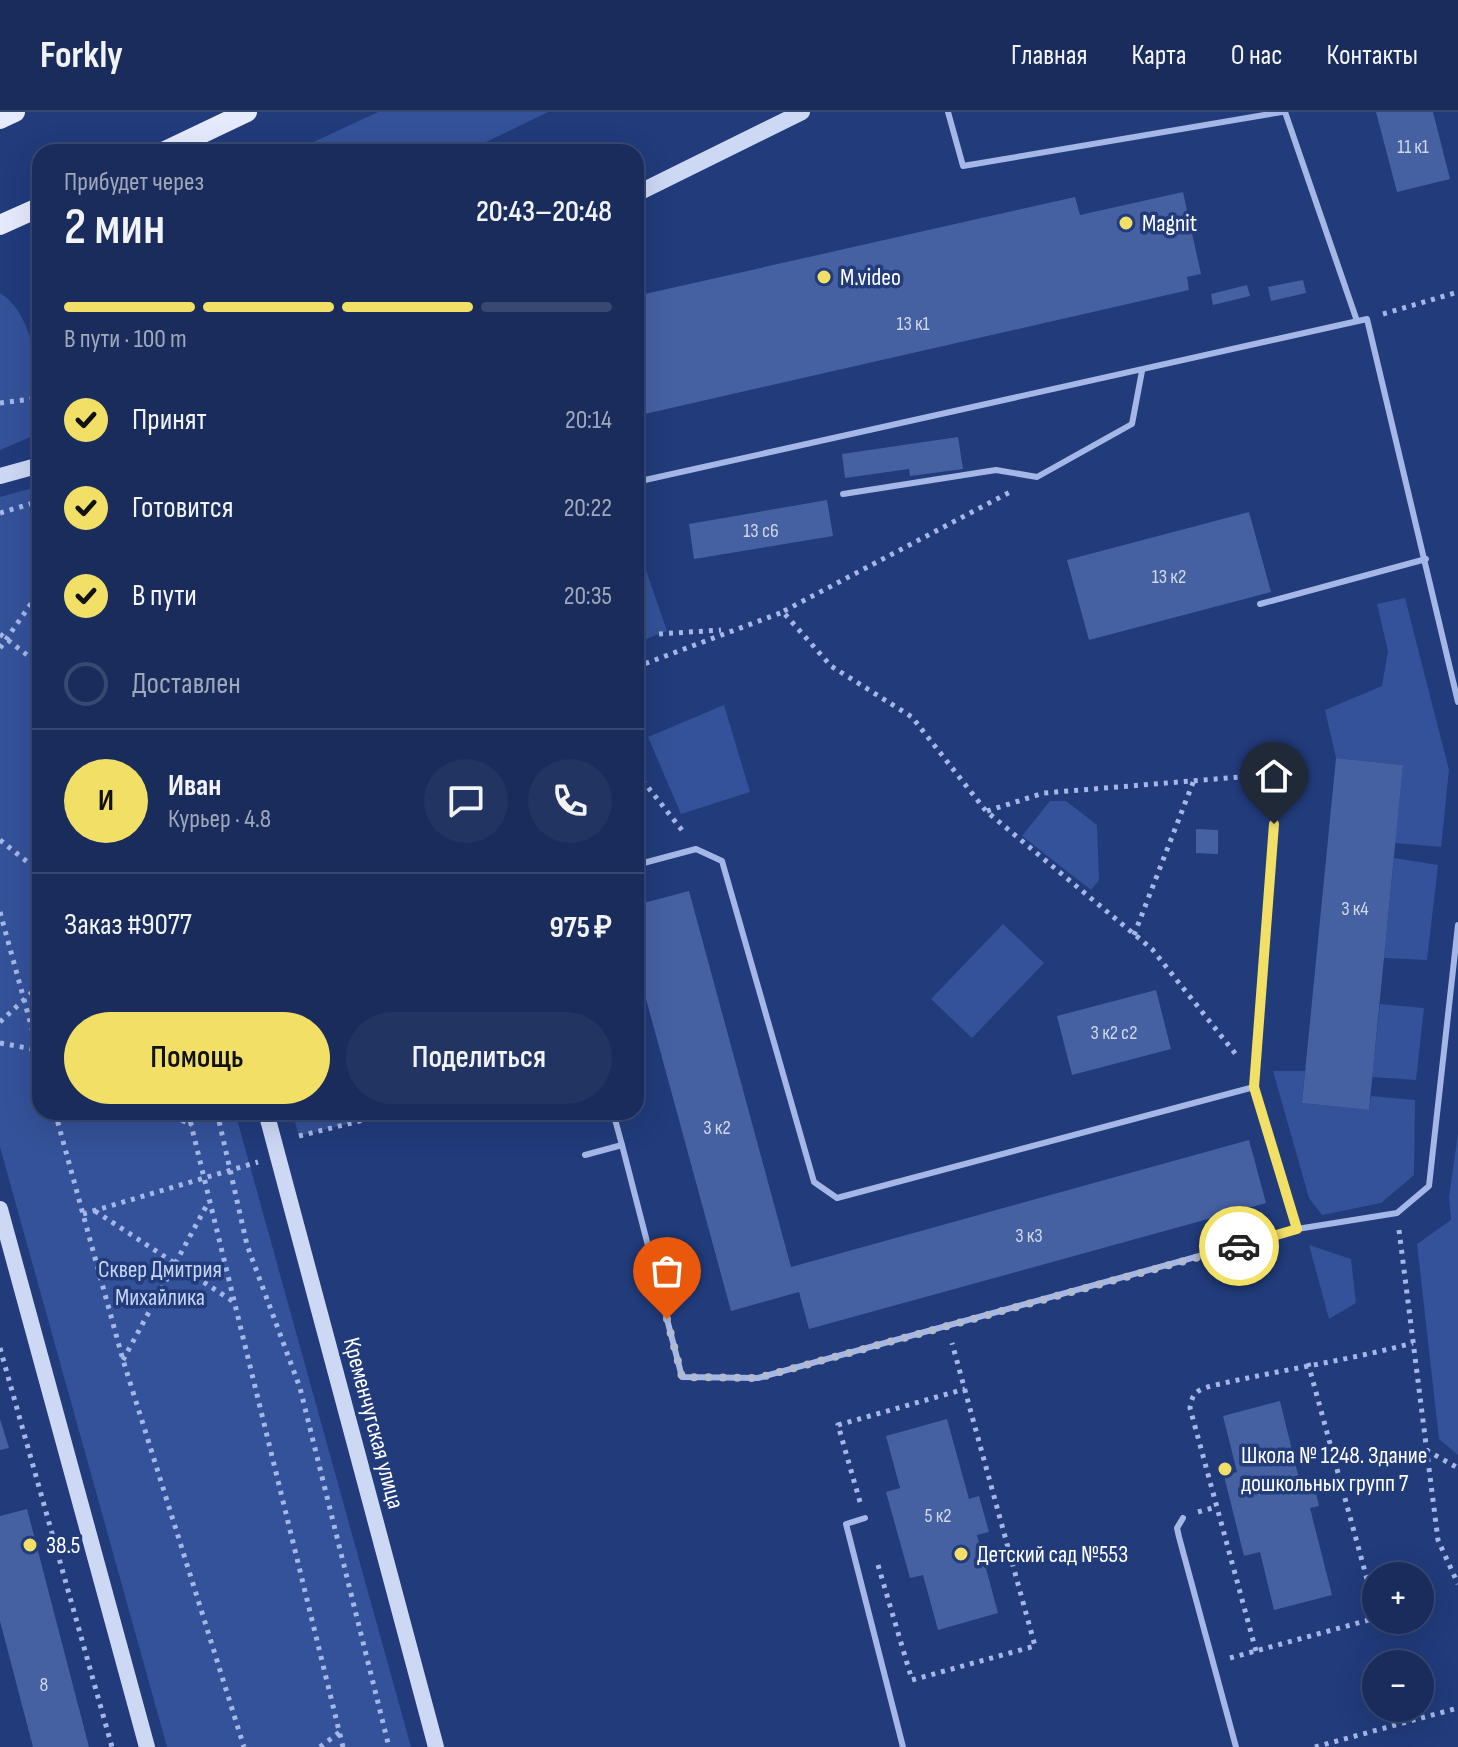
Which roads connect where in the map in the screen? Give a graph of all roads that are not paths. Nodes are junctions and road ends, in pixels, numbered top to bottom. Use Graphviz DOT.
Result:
graph roads {
  1 [pos="15,112"];
  2 [pos="247,112"];
  3 [pos="802,112"];
  4 [pos="948,112"];
  5 [pos="1284,112"];
  6 [pos="0,119"];
  7 [pos="181,144"];
  8 [pos="644,190"];
  9 [pos="32,211"];
  10 [pos="0,225"];
  11 [pos="1357,321"];
  12 [pos="1142,371"];
  13 [pos="32,467"];
  14 [pos="0,476"];
  15 [pos="644,480"];
  16 [pos="843,494"];
  17 [pos="1426,559"];
  18 [pos="1260,604"];
  19 [pos="1458,702"];
  20 [pos="1277,794"];
  21 [pos="644,863"];
  22 [pos="1458,925"];
  23 [pos="1254,1087"];
  24 [pos="270,1120"];
  25 [pos="615,1120"];
  26 [pos="622,1145"];
  27 [pos="585,1155"];
  28 [pos="0,1209"];
  29 [pos="1297,1229"];
  30 [pos="865,1518"];
  31 [pos="1183,1518"];
  32 [pos="147,1747"];
  33 [pos="436,1747"];
  34 [pos="903,1747"];
  35 [pos="1236,1747"];
  1 -- 6 [label="main road"];
  2 -- 7 [label="main road"];
  3 -- 8 [label="street"];
  4 -- 5 [label="lane"];
  5 -- 11 [label="lane"];
  9 -- 10 [label="main road"];
  11 -- 12 [label="lane"];
  11 -- 17 [label="lane"];
  12 -- 15 [label="lane"];
  12 -- 16 [label="lane"];
  13 -- 14 [label="street"];
  17 -- 18 [label="lane"];
  17 -- 19 [label="lane"];
  20 -- 23 [label="lane"];
  21 -- 23 [label="lane"];
  22 -- 29 [label="lane"];
  23 -- 29 [label="lane"];
  24 -- 33 [label="street, Кременчугская улица"];
  25 -- 26 [label="lane"];
  26 -- 27 [label="lane"];
  26 -- 29 [label="lane"];
  28 -- 32 [label="street"];
  30 -- 34 [label="lane"];
  31 -- 35 [label="lane"];
}
